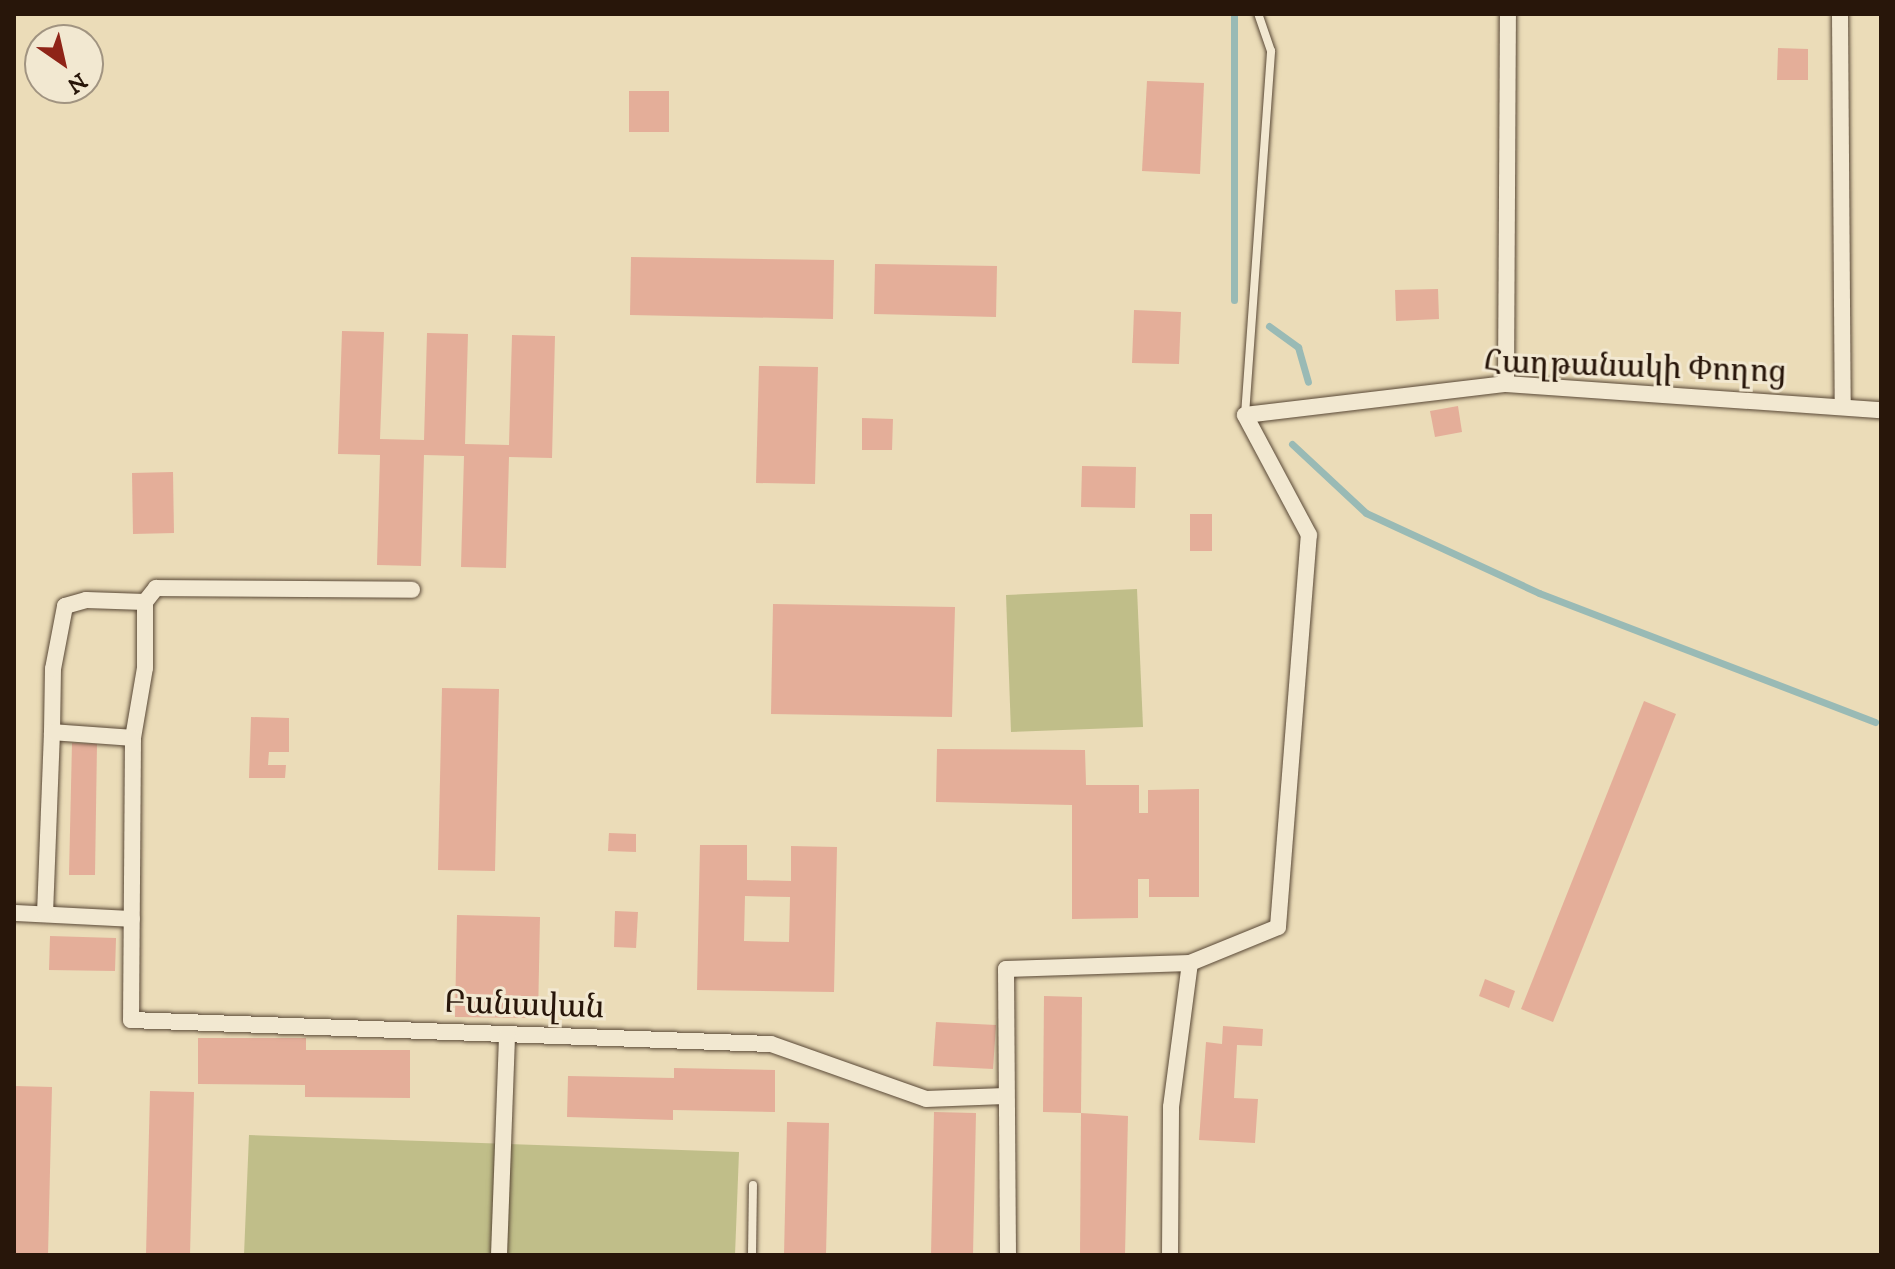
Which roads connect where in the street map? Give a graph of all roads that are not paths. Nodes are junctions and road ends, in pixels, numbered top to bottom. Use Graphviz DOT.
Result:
graph roads {
  1 [pos="1258,14"];
  2 [pos="1508,14"];
  3 [pos="1840,14"];
  4 [pos="1506,384"];
  5 [pos="1843,407"];
  6 [pos="1881,410"];
  7 [pos="1245,415"];
  8 [pos="412,590"];
  9 [pos="145,602"];
  10 [pos="52,732"];
  11 [pos="133,738"];
  12 [pos="14,913"];
  13 [pos="45,914"];
  14 [pos="132,919"];
  15 [pos="1190,963"];
  16 [pos="507,1034"];
  17 [pos="1005,1096"];
  18 [pos="753,1185"];
  19 [pos="499,1255"];
  20 [pos="752,1255"];
  21 [pos="1008,1255"];
  22 [pos="1170,1255"];
  1 -- 7 [label="lane"];
  2 -- 4 [label="street"];
  3 -- 5 [label="street"];
  4 -- 5 [label="street, Հաղթանակի Փողոց"];
  4 -- 7 [label="street, Հաղթանակի Փողոց"];
  5 -- 6 [label="street, Հաղթանակի Փողոց"];
  7 -- 15 [label="street"];
  8 -- 9 [label="street"];
  9 -- 10 [label="street"];
  9 -- 11 [label="street"];
  10 -- 11 [label="street"];
  10 -- 13 [label="street"];
  11 -- 14 [label="street"];
  12 -- 13 [label="street"];
  13 -- 14 [label="street"];
  14 -- 16 [label="street, Բանավան"];
  15 -- 17 [label="street"];
  15 -- 22 [label="street"];
  16 -- 17 [label="street, Բանավան"];
  16 -- 19 [label="street"];
  17 -- 21 [label="street"];
  18 -- 20 [label="lane"];
}
